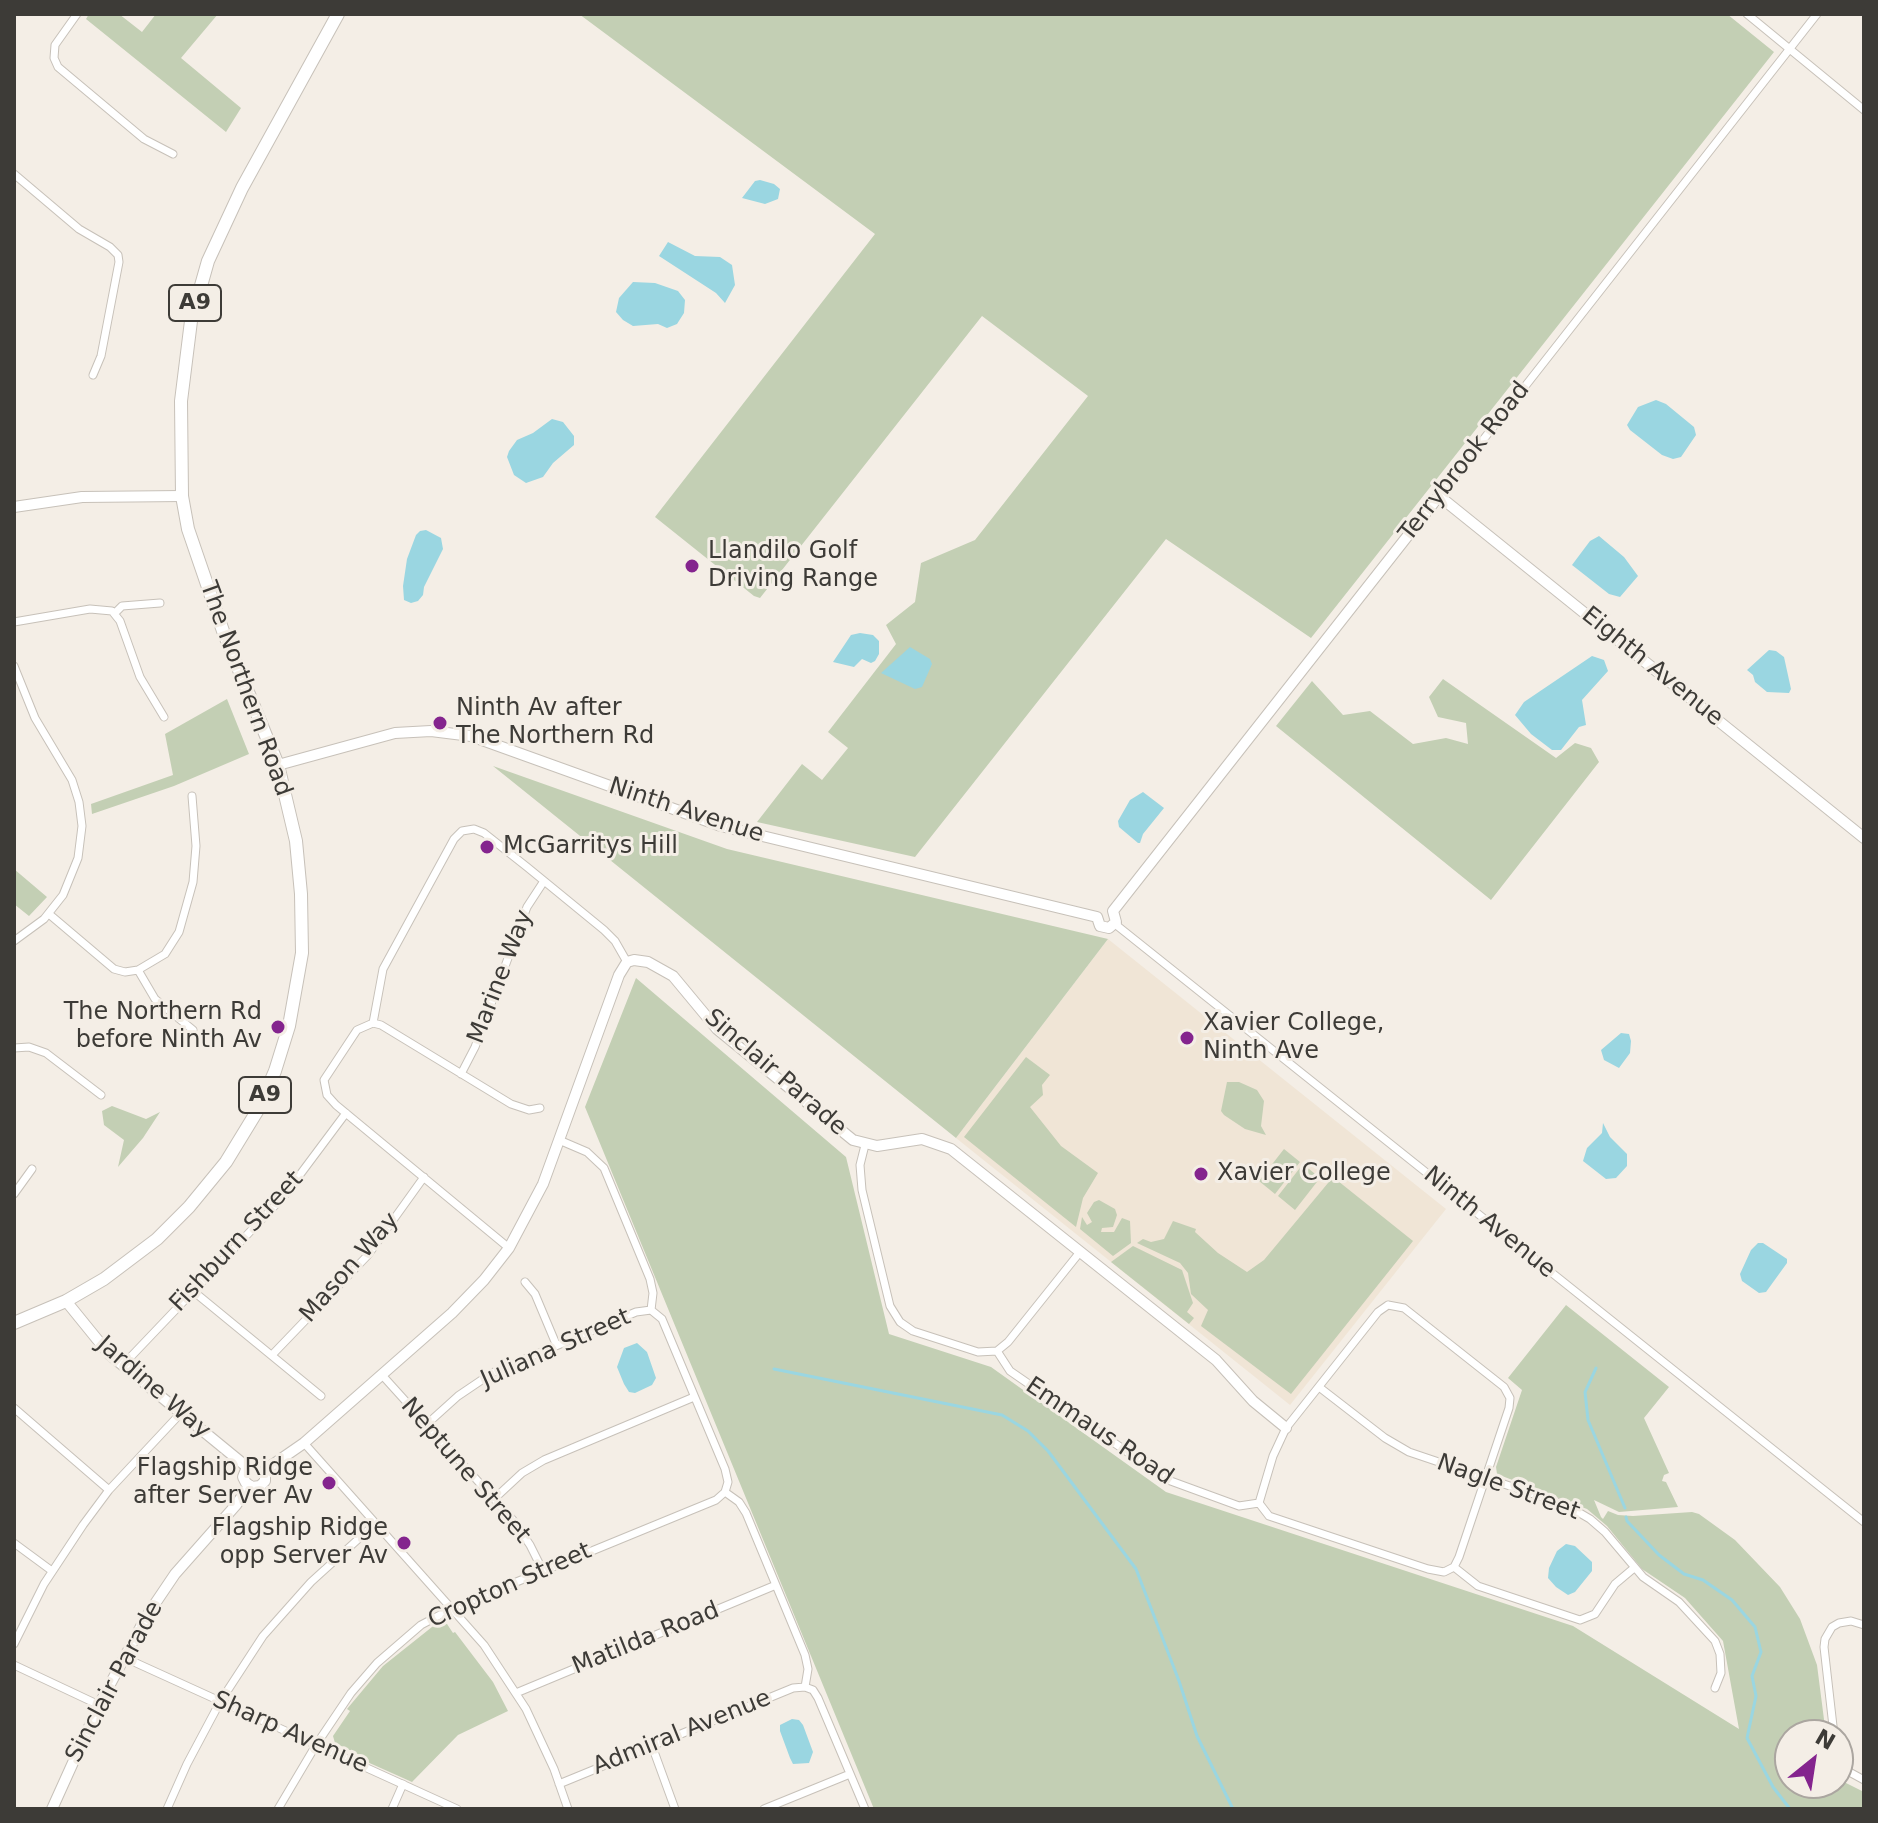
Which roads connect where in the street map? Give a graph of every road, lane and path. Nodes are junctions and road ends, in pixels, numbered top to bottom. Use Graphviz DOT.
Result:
graph roads {
  1 [pos="77,14"];
  2 [pos="338,14"];
  3 [pos="1747,14"];
  4 [pos="1817,14"];
  5 [pos="1790,50"];
  6 [pos="1864,110"];
  7 [pos="173,154"];
  8 [pos="14,174"];
  9 [pos="93,375"];
  10 [pos="182,496"];
  11 [pos="1439,496"];
  12 [pos="14,507"];
  13 [pos="160,603"];
  14 [pos="115,613"];
  15 [pos="14,622"];
  16 [pos="14,666"];
  17 [pos="17,685"];
  18 [pos="164,717"];
  19 [pos="278,765"];
  20 [pos="192,796"];
  21 [pos="1864,838"];
  22 [pos="544,881"];
  23 [pos="1113,911"];
  24 [pos="49,914"];
  25 [pos="1097,917"];
  26 [pos="1115,924"];
  27 [pos="14,941"];
  28 [pos="627,962"];
  29 [pos="138,970"];
  30 [pos="373,1023"];
  31 [pos="193,1030"];
  32 [pos="14,1048"];
  33 [pos="461,1074"];
  34 [pos="101,1095"];
  35 [pos="540,1108"];
  36 [pos="346,1113"];
  37 [pos="559,1140"];
  38 [pos="865,1145"];
  39 [pos="32,1169"];
  40 [pos="424,1177"];
  41 [pos="14,1194"];
  42 [pos="509,1248"];
  43 [pos="1080,1252"];
  44 [pos="525,1282"];
  45 [pos="193,1291"];
  46 [pos="66,1301"];
  47 [pos="651,1310"];
  48 [pos="14,1323"];
  49 [pos="556,1344"];
  50 [pos="997,1351"];
  51 [pos="272,1355"];
  52 [pos="122,1366"];
  53 [pos="382,1375"];
  54 [pos="1319,1387"];
  55 [pos="321,1396"];
  56 [pos="694,1397"];
  57 [pos="14,1408"];
  58 [pos="180,1414"];
  59 [pos="427,1424"];
  60 [pos="1286,1428"];
  61 [pos="304,1443"];
  62 [pos="247,1467"];
  63 [pos="265,1470"];
  64 [pos="1485,1478"];
  65 [pos="249,1486"];
  66 [pos="109,1490"];
  67 [pos="725,1492"];
  68 [pos="494,1499"];
  69 [pos="1259,1503"];
  70 [pos="1864,1522"];
  71 [pos="376,1523"];
  72 [pos="14,1543"];
  73 [pos="1454,1567"];
  74 [pos="1634,1568"];
  75 [pos="52,1571"];
  76 [pos="543,1571"];
  77 [pos="776,1585"];
  78 [pos="453,1608"];
  79 [pos="1864,1625"];
  80 [pos="14,1644"];
  81 [pos="123,1657"];
  82 [pos="14,1665"];
  83 [pos="805,1687"];
  84 [pos="1715,1688"];
  85 [pos="516,1693"];
  86 [pos="220,1702"];
  87 [pos="99,1705"];
  88 [pos="1832,1719"];
  89 [pos="316,1745"];
  90 [pos="652,1746"];
  91 [pos="850,1774"];
  92 [pos="403,1784"];
  93 [pos="559,1784"];
  94 [pos="52,1809"];
  95 [pos="167,1809"];
  96 [pos="278,1809"];
  97 [pos="392,1809"];
  98 [pos="457,1809"];
  99 [pos="568,1809"];
  100 [pos="675,1809"];
  101 [pos="764,1809"];
  102 [pos="865,1809"];
  1 -- 7 [label="street"];
  2 -- 10 [label="highway, The Northern Road / A9"];
  3 -- 5 [label="street"];
  4 -- 5 [label="street, Terrybrook Road"];
  5 -- 6 [label="street"];
  5 -- 11 [label="street, Terrybrook Road"];
  8 -- 9 [label="street"];
  10 -- 12 [label="street"];
  10 -- 19 [label="highway, The Northern Road / A9"];
  11 -- 21 [label="street, Eighth Avenue"];
  11 -- 23 [label="street, Terrybrook Road"];
  13 -- 14 [label="street"];
  14 -- 15 [label="street"];
  14 -- 18 [label="street"];
  16 -- 17 [label="street"];
  17 -- 24 [label="street"];
  19 -- 25 [label="street, Ninth Avenue"];
  19 -- 46 [label="highway, The Northern Road / A9"];
  20 -- 29 [label="street"];
  22 -- 28 [label="street"];
  22 -- 30 [label="street"];
  22 -- 33 [label="street, Marine Way"];
  23 -- 25 [label="street"];
  23 -- 26 [label="street"];
  24 -- 27 [label="street"];
  24 -- 29 [label="street"];
  25 -- 26 [label="street"];
  26 -- 70 [label="street, Ninth Avenue"];
  28 -- 37 [label="street"];
  28 -- 38 [label="street, Sinclair Parade"];
  29 -- 31 [label="street"];
  30 -- 33 [label="street"];
  30 -- 36 [label="street"];
  32 -- 34 [label="street"];
  33 -- 35 [label="street"];
  36 -- 40 [label="street"];
  36 -- 45 [label="street, Fishburn Street"];
  37 -- 42 [label="street"];
  37 -- 47 [label="street"];
  38 -- 43 [label="street, Sinclair Parade"];
  38 -- 50 [label="street"];
  39 -- 41 [label="street"];
  40 -- 42 [label="street"];
  40 -- 51 [label="street, Mason Way"];
  42 -- 53 [label="street"];
  43 -- 50 [label="street"];
  43 -- 60 [label="street, Sinclair Parade"];
  44 -- 49 [label="street"];
  45 -- 51 [label="street"];
  45 -- 52 [label="street, Fishburn Street"];
  46 -- 48 [label="highway, The Northern Road / A9"];
  46 -- 52 [label="street, Jardine Way"];
  47 -- 49 [label="street, Juliana Street"];
  47 -- 56 [label="street"];
  49 -- 59 [label="street, Juliana Street"];
  50 -- 69 [label="street, Emmaus Road"];
  51 -- 55 [label="street"];
  52 -- 58 [label="street, Jardine Way"];
  53 -- 59 [label="street, Neptune Street"];
  53 -- 61 [label="street"];
  54 -- 60 [label="street"];
  54 -- 64 [label="street, Nagle Street"];
  54 -- 64 [label="street"];
  56 -- 67 [label="street"];
  56 -- 68 [label="street"];
  57 -- 66 [label="street"];
  58 -- 62 [label="street, Jardine Way"];
  58 -- 66 [label="street"];
  59 -- 68 [label="street, Neptune Street"];
  60 -- 69 [label="street"];
  61 -- 63 [label="street"];
  61 -- 71 [label="street"];
  62 -- 63 [label="street"];
  62 -- 65 [label="street"];
  63 -- 65 [label="street"];
  64 -- 73 [label="street"];
  64 -- 74 [label="street, Nagle Street"];
  65 -- 81 [label="street, Sinclair Parade"];
  66 -- 75 [label="street"];
  67 -- 76 [label="street, Cropton Street"];
  67 -- 77 [label="street"];
  68 -- 76 [label="street, Neptune Street"];
  69 -- 73 [label="street"];
  71 -- 78 [label="street"];
  71 -- 86 [label="street"];
  72 -- 75 [label="street"];
  73 -- 74 [label="street"];
  74 -- 84 [label="street, Nagle Street"];
  75 -- 80 [label="street"];
  76 -- 78 [label="street, Cropton Street"];
  77 -- 83 [label="street"];
  77 -- 85 [label="street, Matilda Road"];
  78 -- 85 [label="street"];
  78 -- 89 [label="street, Cropton Street"];
  79 -- 88 [label="street"];
  81 -- 86 [label="street, Sharp Avenue"];
  81 -- 87 [label="street, Sinclair Parade"];
  82 -- 87 [label="street"];
  83 -- 90 [label="street, Admiral Avenue"];
  83 -- 91 [label="street"];
  85 -- 93 [label="street"];
  86 -- 89 [label="street, Sharp Avenue"];
  86 -- 95 [label="street"];
  87 -- 94 [label="street, Sinclair Parade"];
  89 -- 92 [label="street, Sharp Avenue"];
  89 -- 96 [label="street, Cropton Street"];
  90 -- 93 [label="street, Admiral Avenue"];
  90 -- 100 [label="street"];
  91 -- 101 [label="street"];
  91 -- 102 [label="street"];
  92 -- 97 [label="street"];
  92 -- 98 [label="street, Sharp Avenue"];
  93 -- 99 [label="street"];
}
